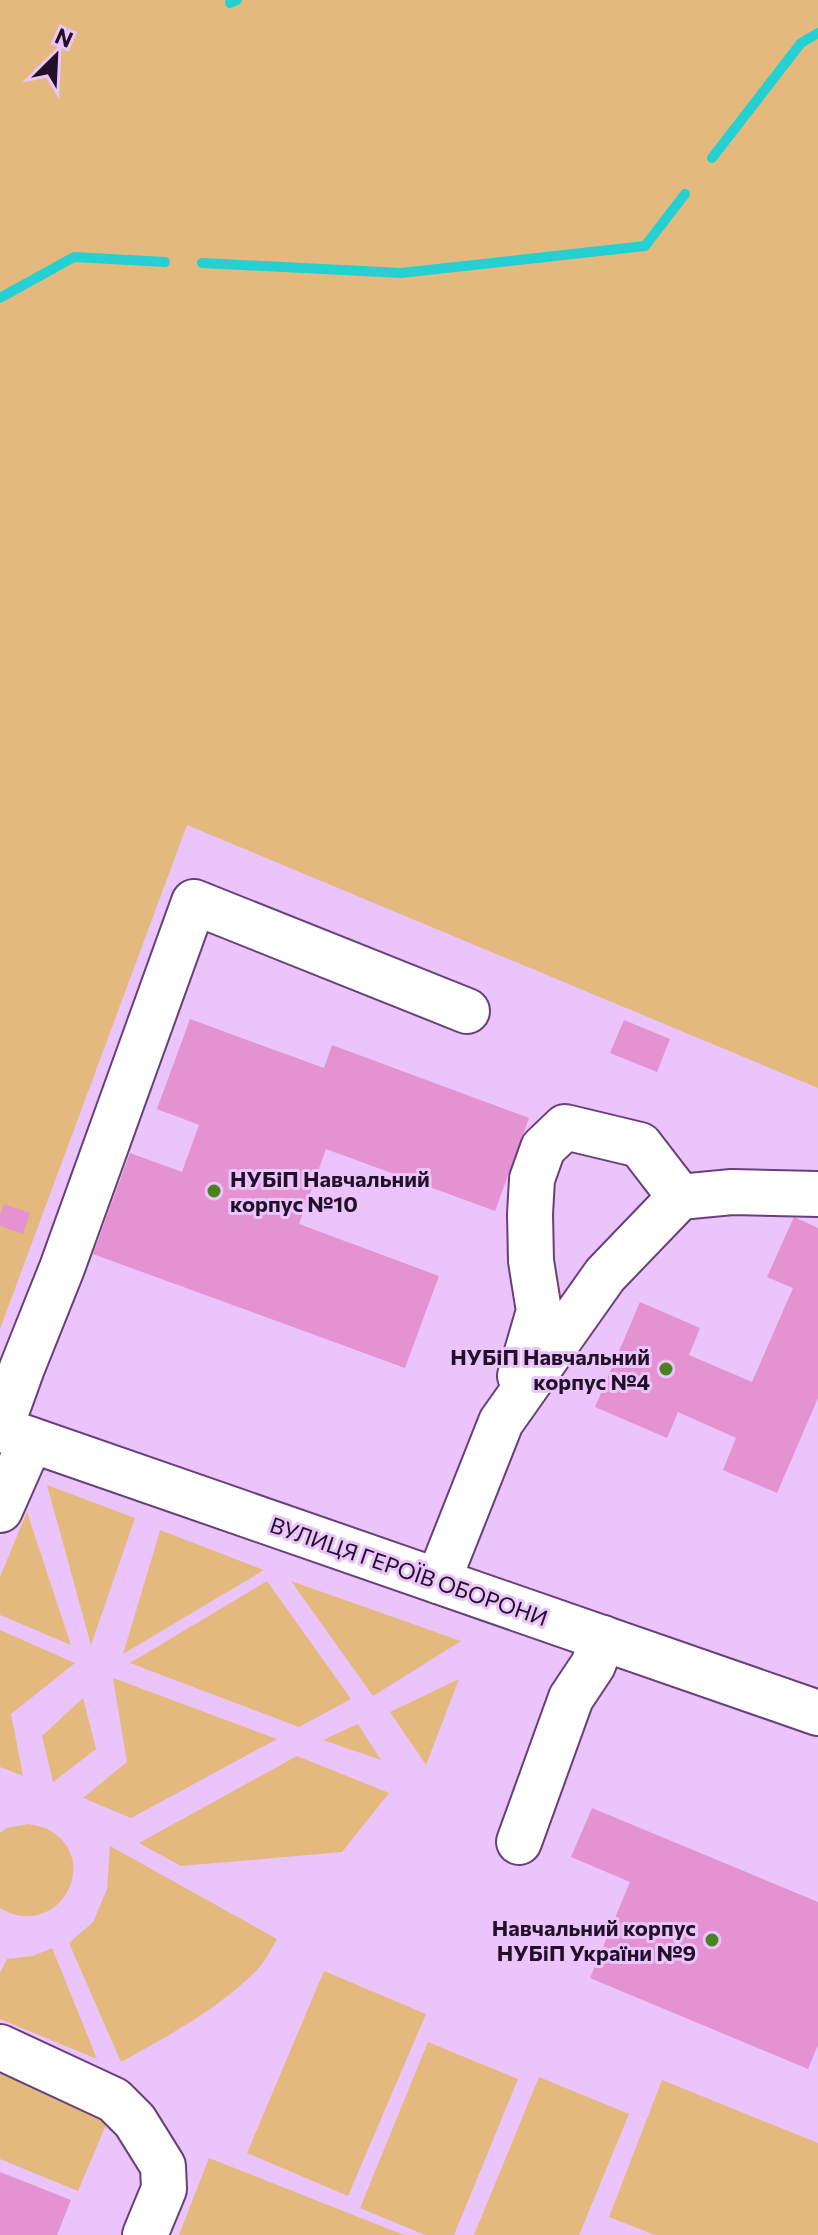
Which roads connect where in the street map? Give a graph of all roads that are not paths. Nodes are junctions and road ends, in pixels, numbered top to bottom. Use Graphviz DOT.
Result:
graph roads {
  1 [pos="467,1011"];
  2 [pos="818,1194"];
  3 [pos="680,1197"];
  4 [pos="513,1405"];
  5 [pos="10,1433"];
  6 [pos="4,1493"];
  7 [pos="438,1581"];
  8 [pos="603,1638"];
  9 [pos="818,1713"];
  10 [pos="519,1842"];
  11 [pos="0,2047"];
  12 [pos="145,2235"];
  1 -- 5 [label="street"];
  2 -- 3 [label="street"];
  3 -- 4 [label="street"];
  3 -- 4 [label="street"];
  4 -- 7 [label="street"];
  5 -- 6 [label="street"];
  5 -- 7 [label="street, ВУЛИЦЯ ГЕРОЇВ ОБОРОНИ"];
  7 -- 8 [label="street, ВУЛИЦЯ ГЕРОЇВ ОБОРОНИ"];
  8 -- 9 [label="street, ВУЛИЦЯ ГЕРОЇВ ОБОРОНИ"];
  8 -- 10 [label="street"];
  11 -- 12 [label="street"];
}
